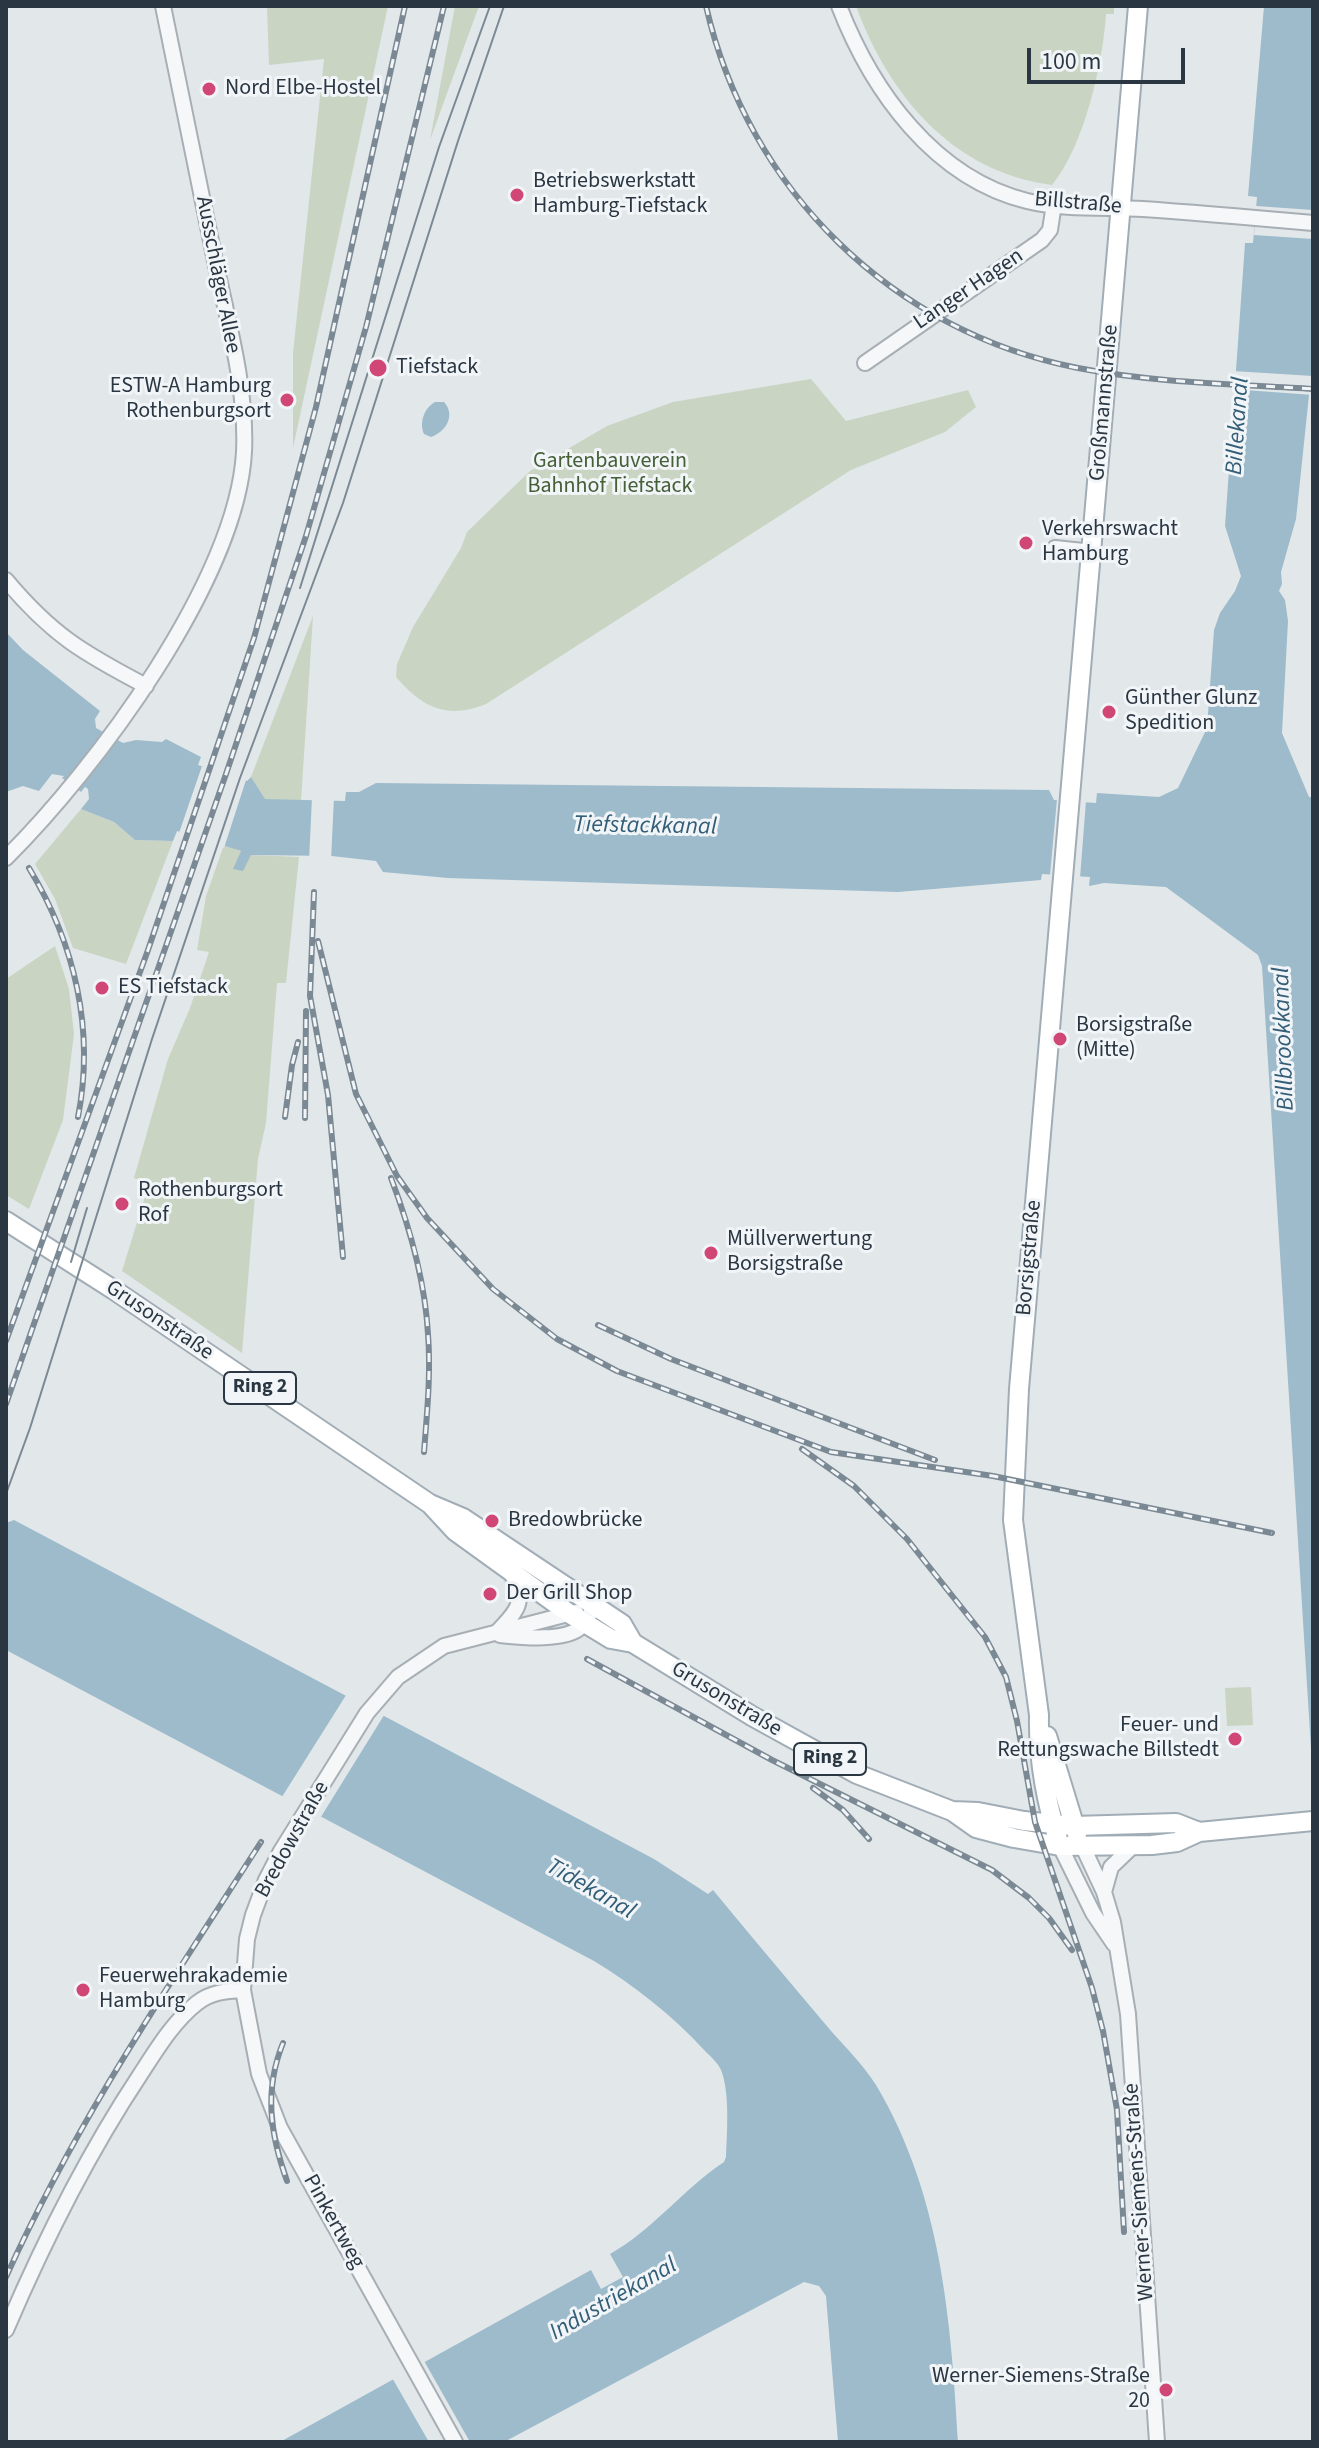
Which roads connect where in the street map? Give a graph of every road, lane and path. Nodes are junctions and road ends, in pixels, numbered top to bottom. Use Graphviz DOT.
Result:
graph roads {
  1 [pos="163,6"];
  2 [pos="839,6"];
  3 [pos="1138,6"];
  4 [pos="1054,204"];
  5 [pos="1122,209"];
  6 [pos="1313,223"];
  7 [pos="865,363"];
  8 [pos="1055,548"];
  9 [pos="1093,552"];
  10 [pos="6,580"];
  11 [pos="146,686"];
  12 [pos="1071,800"];
  13 [pos="6,858"];
  14 [pos="6,1221"];
  15 [pos="430,1504"];
  16 [pos="511,1573"];
  17 [pos="595,1606"];
  18 [pos="577,1618"];
  19 [pos="495,1634"];
  20 [pos="633,1643"];
  21 [pos="1039,1715"];
  22 [pos="1043,1777"];
  23 [pos="952,1811"];
  24 [pos="1016,1819"];
  25 [pos="1304,1821"];
  26 [pos="1053,1824"];
  27 [pos="1074,1826"];
  28 [pos="1199,1832"];
  29 [pos="1060,1846"];
  30 [pos="1133,1846"];
  31 [pos="1083,1847"];
  32 [pos="1104,1892"];
  33 [pos="1114,1944"];
  34 [pos="243,1990"];
  35 [pos="6,2330"];
  36 [pos="455,2442"];
  37 [pos="1157,2442"];
  1 -- 11 [label="street, Ausschläger Allee"];
  2 -- 4 [label="street, Billstraße"];
  3 -- 5 [label="main road, Großmannstraße"];
  4 -- 5 [label="street, Billstraße"];
  4 -- 7 [label="street, Langer Hagen"];
  5 -- 6 [label="street, Billstraße"];
  5 -- 9 [label="main road, Großmannstraße"];
  8 -- 9 [label="street"];
  9 -- 12 [label="main road, Großmannstraße"];
  10 -- 11 [label="street"];
  11 -- 13 [label="street, Ausschläger Allee"];
  12 -- 21 [label="main road, Borsigstraße"];
  14 -- 15 [label="main road, Grusonstraße / Ring 2"];
  15 -- 16 [label="main road, Grusonstraße / Ring 2"];
  15 -- 17 [label="main road, Grusonstraße / Ring 2"];
  16 -- 18 [label="main road, Grusonstraße / Ring 2"];
  16 -- 19 [label="street"];
  17 -- 18 [label="street, Bredowstraße"];
  17 -- 20 [label="main road, Grusonstraße / Ring 2"];
  18 -- 19 [label="street, Bredowstraße"];
  18 -- 20 [label="main road, Grusonstraße / Ring 2"];
  19 -- 34 [label="street, Bredowstraße"];
  20 -- 23 [label="main road, Grusonstraße / Ring 2"];
  21 -- 22 [label="main road, Borsigstraße"];
  21 -- 27 [label="main road, Borsigstraße"];
  22 -- 24 [label="main road"];
  22 -- 26 [label="main road, Borsigstraße"];
  23 -- 24 [label="main road, Grusonstraße / Ring 2"];
  23 -- 29 [label="main road, Grusonstraße / Ring 2"];
  24 -- 26 [label="main road, Grusonstraße / Ring 2"];
  25 -- 28 [label="main road, Ring 2"];
  26 -- 27 [label="main road, Grusonstraße / Ring 2"];
  26 -- 29 [label="main road, Borsigstraße"];
  27 -- 28 [label="main road, Ring 2"];
  27 -- 31 [label="main road, Borsigstraße"];
  28 -- 30 [label="main road, Ring 2"];
  29 -- 31 [label="main road, Ring 2"];
  29 -- 33 [label="street, Werner-Siemens-Straße"];
  30 -- 31 [label="main road, Ring 2"];
  30 -- 32 [label="street"];
  31 -- 32 [label="street, Werner-Siemens-Straße"];
  32 -- 33 [label="street, Werner-Siemens-Straße"];
  33 -- 37 [label="street, Werner-Siemens-Straße"];
  34 -- 35 [label="street"];
  34 -- 36 [label="street, Pinkertweg"];
}
